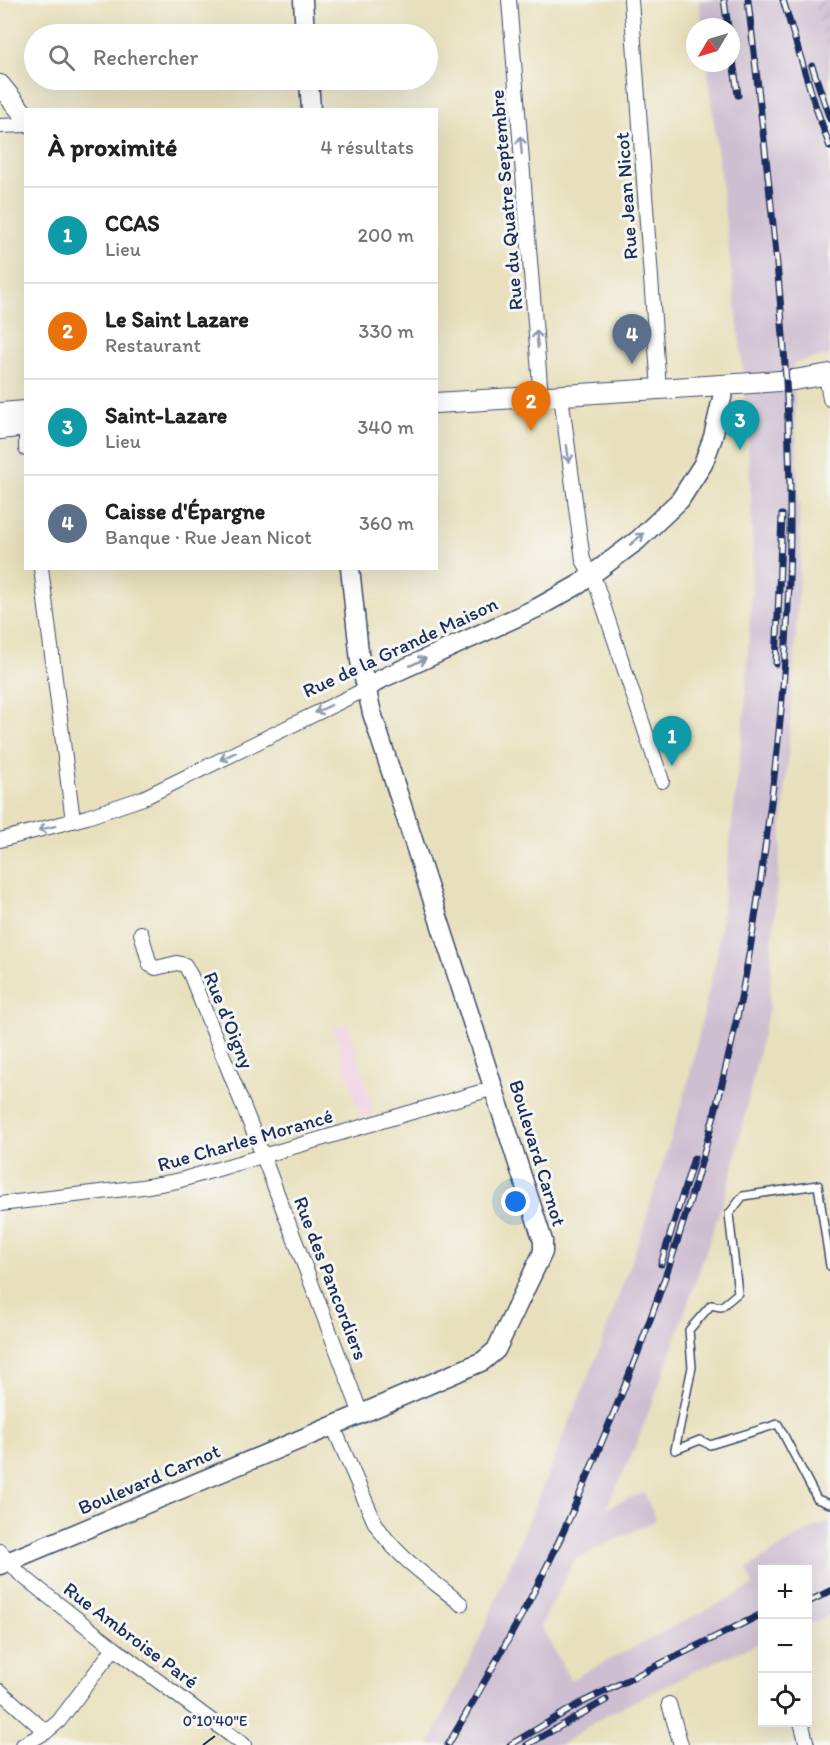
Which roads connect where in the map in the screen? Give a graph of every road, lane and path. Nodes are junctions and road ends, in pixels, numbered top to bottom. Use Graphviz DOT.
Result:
graph roads {
  1 [pos="303,0"];
  2 [pos="509,0"];
  3 [pos="631,0"];
  4 [pos="304,24"];
  5 [pos="0,85"];
  6 [pos="310,90"];
  7 [pos="311,108"];
  8 [pos="24,115"];
  9 [pos="24,124"];
  10 [pos="0,126"];
  11 [pos="828,374"];
  12 [pos="725,385"];
  13 [pos="659,389"];
  14 [pos="561,396"];
  15 [pos="541,397"];
  16 [pos="830,399"];
  17 [pos="438,403"];
  18 [pos="24,411"];
  19 [pos="0,413"];
  20 [pos="24,426"];
  21 [pos="0,429"];
  22 [pos="41,570"];
  23 [pos="350,570"];
  24 [pos="591,575"];
  25 [pos="366,689"];
  26 [pos="662,781"];
  27 [pos="74,821"];
  28 [pos="0,840"];
  29 [pos="141,933"];
  30 [pos="495,1088"];
  31 [pos="263,1156"];
  32 [pos="0,1204"];
  33 [pos="830,1266"];
  34 [pos="362,1414"];
  35 [pos="333,1426"];
  36 [pos="830,1504"];
  37 [pos="2,1560"];
  38 [pos="461,1604"];
  39 [pos="114,1648"];
  40 [pos="0,1691"];
  41 [pos="669,1704"];
  42 [pos="802,1727"];
  43 [pos="46,1732"];
  44 [pos="23,1745"];
  45 [pos="244,1745"];
  46 [pos="681,1745"];
  47 [pos="807,1745"];
  1 -- 4 [label="street"];
  15 -- 2 [label="street, Rue du Quatre Septembre, one-way"];
  3 -- 13 [label="street, Rue Jean Nicot"];
  5 -- 8 [label="main road"];
  6 -- 7 [label="street"];
  9 -- 10 [label="street"];
  11 -- 12 [label="main road"];
  11 -- 16 [label="street"];
  12 -- 13 [label="main road"];
  24 -- 12 [label="street, Rue de la Grande Maison, one-way"];
  13 -- 14 [label="main road"];
  14 -- 15 [label="main road"];
  14 -- 24 [label="street, one-way"];
  15 -- 17 [label="main road"];
  18 -- 19 [label="main road"];
  20 -- 21 [label="main road"];
  22 -- 27 [label="street"];
  23 -- 25 [label="street, Boulevard Carnot"];
  25 -- 24 [label="street, Rue de la Grande Maison, one-way"];
  24 -- 26 [label="street"];
  25 -- 27 [label="street, Rue de la Grande Maison, one-way"];
  25 -- 30 [label="street, Boulevard Carnot"];
  27 -- 28 [label="street, Rue de la Grande Maison, one-way"];
  29 -- 31 [label="street, Rue d'Oigny"];
  30 -- 31 [label="street, Rue Charles Morancé"];
  30 -- 34 [label="street, Boulevard Carnot"];
  31 -- 32 [label="street, Rue Charles Morancé"];
  31 -- 34 [label="street, Rue des Pancordiers"];
  33 -- 36 [label="lane"];
  34 -- 35 [label="street, Boulevard Carnot"];
  35 -- 37 [label="street, Boulevard Carnot"];
  35 -- 38 [label="street"];
  37 -- 39 [label="street, Rue Ambroise Paré"];
  39 -- 43 [label="street"];
  39 -- 45 [label="street, Rue Ambroise Paré"];
  40 -- 43 [label="street"];
  41 -- 46 [label="street"];
  42 -- 47 [label="street"];
  43 -- 44 [label="street"];
}
